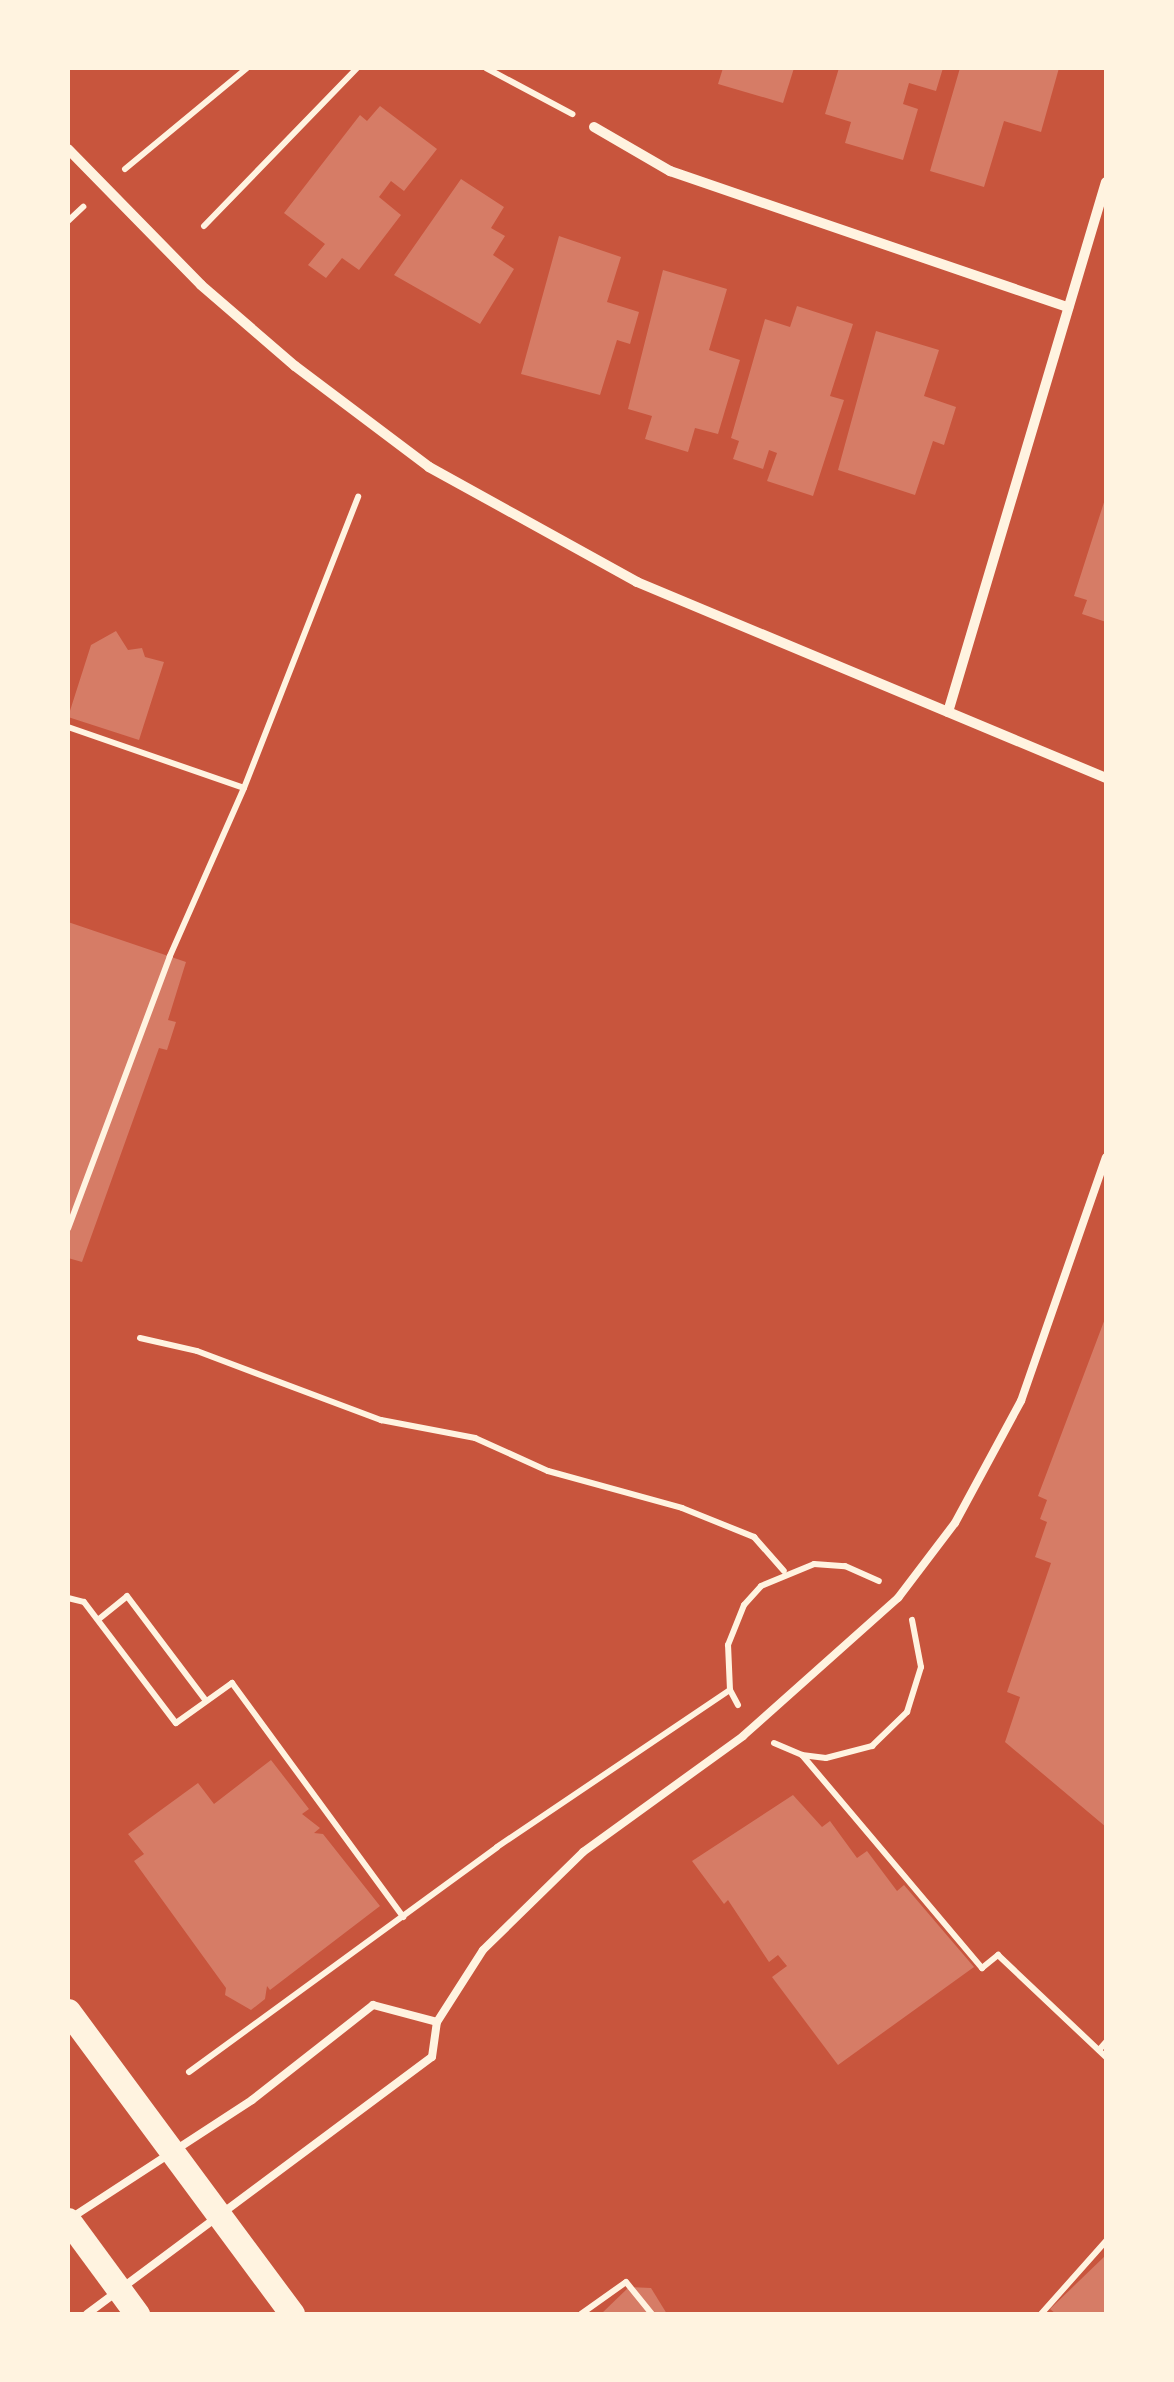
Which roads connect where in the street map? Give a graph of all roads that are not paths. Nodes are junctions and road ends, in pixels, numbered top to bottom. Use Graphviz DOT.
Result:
graph roads {
  1 [pos="594,127"];
  2 [pos="68,149"];
  3 [pos="1106,182"];
  4 [pos="1068,307"];
  5 [pos="948,712"];
  6 [pos="1106,778"];
  7 [pos="1106,1157"];
  8 [pos="68,2011"];
  9 [pos="437,2022"];
  10 [pos="172,2153"];
  11 [pos="218,2215"];
  12 [pos="68,2220"];
  13 [pos="119,2290"];
  14 [pos="87,2314"];
  15 [pos="137,2314"];
  16 [pos="292,2314"];
  1 -- 4 [label="street"];
  2 -- 5 [label="street"];
  3 -- 4 [label="street"];
  4 -- 5 [label="street"];
  5 -- 6 [label="street"];
  7 -- 9 [label="lane"];
  8 -- 10 [label="main road"];
  9 -- 10 [label="lane"];
  9 -- 11 [label="lane"];
  10 -- 11 [label="main road"];
  10 -- 12 [label="lane"];
  11 -- 13 [label="lane"];
  11 -- 16 [label="main road"];
  12 -- 13 [label="main road"];
  13 -- 14 [label="lane"];
  13 -- 15 [label="main road"];
}
